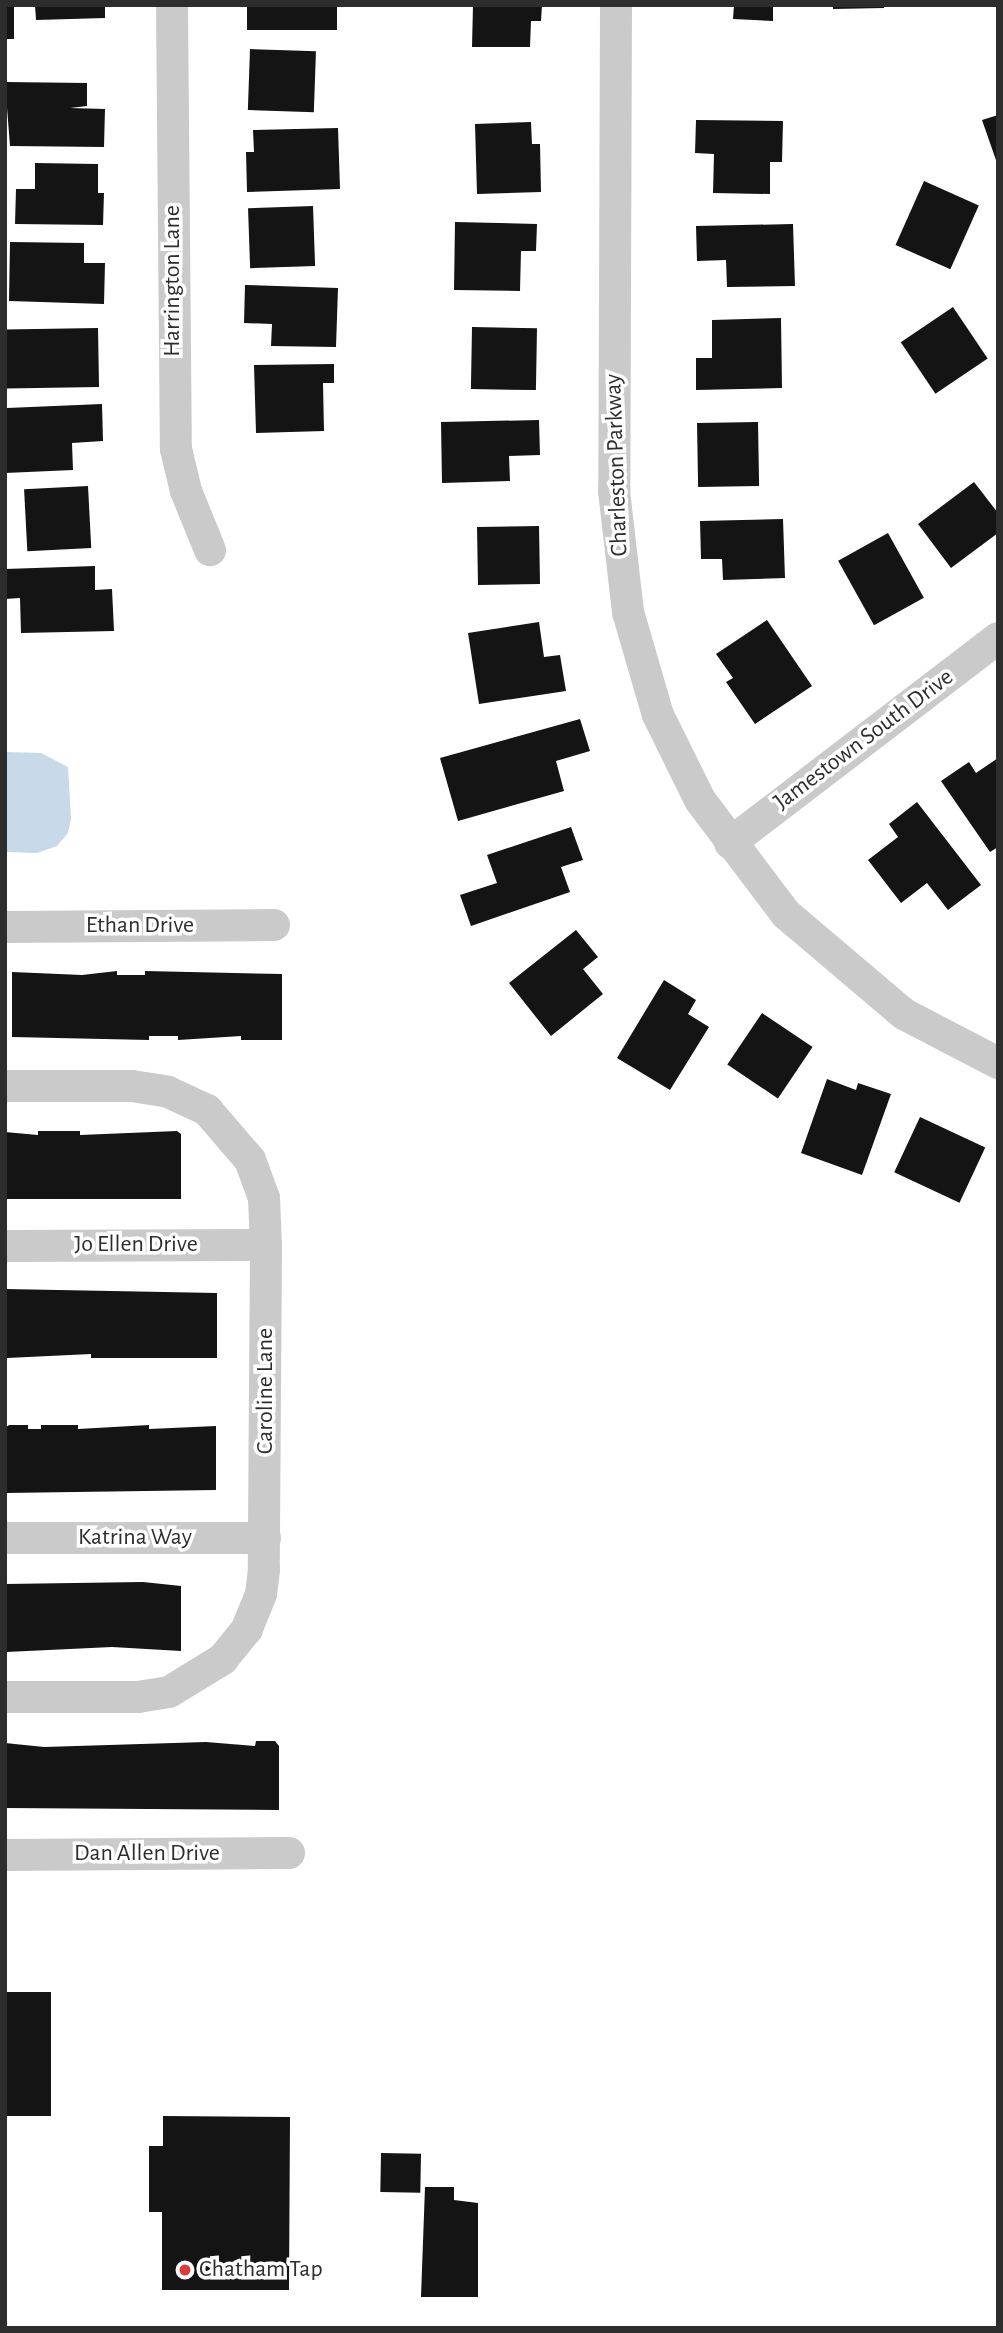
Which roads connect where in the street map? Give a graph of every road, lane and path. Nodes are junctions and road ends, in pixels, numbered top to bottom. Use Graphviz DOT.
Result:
graph roads {
  1 [pos="172,5"];
  2 [pos="616,5"];
  3 [pos="210,550"];
  4 [pos="998,638"];
  5 [pos="730,843"];
  6 [pos="274,925"];
  7 [pos="5,927"];
  8 [pos="998,1063"];
  9 [pos="5,1086"];
  10 [pos="266,1245"];
  11 [pos="5,1246"];
  12 [pos="5,1538"];
  13 [pos="265,1538"];
  14 [pos="5,1697"];
  15 [pos="289,1853"];
  16 [pos="5,1855"];
  1 -- 3 [label="street, Harrington Lane"];
  2 -- 5 [label="street, Charleston Parkway"];
  4 -- 5 [label="street, Jamestown South Drive"];
  5 -- 8 [label="street, Charleston Parkway"];
  6 -- 7 [label="street, Ethan Drive"];
  9 -- 10 [label="street, Caroline Lane"];
  10 -- 11 [label="street, Jo Ellen Drive"];
  10 -- 13 [label="street, Caroline Lane"];
  12 -- 13 [label="street, Katrina Way"];
  13 -- 14 [label="street, Caroline Lane"];
  15 -- 16 [label="street, Dan Allen Drive"];
}
